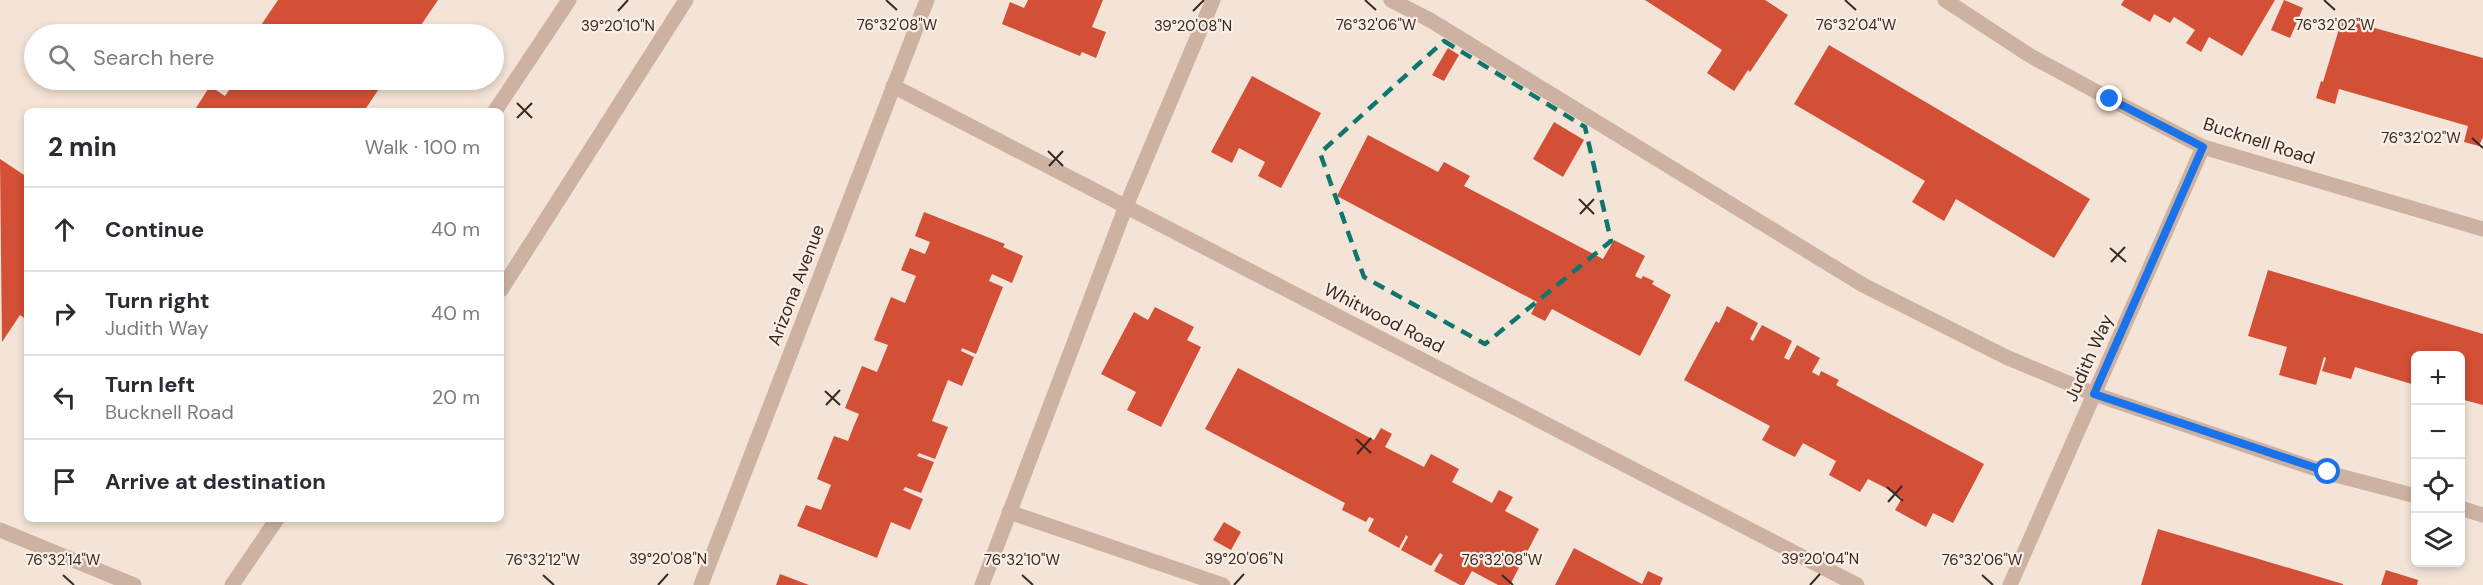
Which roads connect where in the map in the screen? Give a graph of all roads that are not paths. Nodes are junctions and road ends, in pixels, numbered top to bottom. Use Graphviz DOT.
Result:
graph roads {
  1 [pos="569,0"];
  2 [pos="686,0"];
  3 [pos="927,0"];
  4 [pos="1214,0"];
  5 [pos="1391,0"];
  6 [pos="1945,0"];
  7 [pos="893,86"];
  8 [pos="497,108"];
  9 [pos="2203,147"];
  10 [pos="1126,206"];
  11 [pos="2483,229"];
  12 [pos="504,285"];
  13 [pos="2094,394"];
  14 [pos="2411,495"];
  15 [pos="2465,510"];
  16 [pos="1009,512"];
  17 [pos="2483,515"];
  18 [pos="275,522"];
  19 [pos="0,530"];
  20 [pos="134,585"];
  21 [pos="232,585"];
  22 [pos="702,585"];
  23 [pos="982,585"];
  24 [pos="1223,585"];
  25 [pos="1857,585"];
  26 [pos="2010,585"];
  1 -- 8 [label="street"];
  2 -- 12 [label="street"];
  3 -- 7 [label="street, Arizona Avenue"];
  4 -- 10 [label="street"];
  5 -- 13 [label="street"];
  6 -- 9 [label="street, Bucknell Road"];
  7 -- 10 [label="street, Whitwood Road"];
  7 -- 22 [label="street, Arizona Avenue"];
  9 -- 11 [label="street, Bucknell Road"];
  9 -- 13 [label="street, Judith Way"];
  10 -- 16 [label="street"];
  10 -- 25 [label="street, Whitwood Road"];
  13 -- 14 [label="street"];
  13 -- 26 [label="street, Judith Way"];
  15 -- 17 [label="street"];
  16 -- 23 [label="street"];
  16 -- 24 [label="street"];
  18 -- 21 [label="street"];
  19 -- 20 [label="street"];
}
